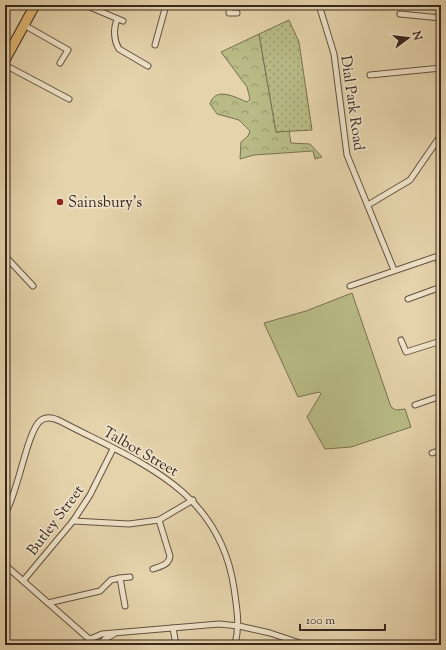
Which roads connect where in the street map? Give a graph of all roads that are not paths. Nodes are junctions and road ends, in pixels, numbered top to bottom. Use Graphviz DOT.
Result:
graph roads {
  1 [pos="35,5"];
  2 [pos="84,5"];
  3 [pos="166,5"];
  4 [pos="230,5"];
  5 [pos="319,5"];
  6 [pos="237,13"];
  7 [pos="400,14"];
  8 [pos="441,18"];
  9 [pos="24,25"];
  10 [pos="155,45"];
  11 [pos="5,60"];
  12 [pos="60,63"];
  13 [pos="5,65"];
  14 [pos="148,66"];
  15 [pos="441,68"];
  16 [pos="370,75"];
  17 [pos="69,98"];
  18 [pos="441,135"];
  19 [pos="368,205"];
  20 [pos="5,250"];
  21 [pos="439,256"];
  22 [pos="6,257"];
  23 [pos="441,267"];
  24 [pos="394,270"];
  25 [pos="32,286"];
  26 [pos="350,286"];
  27 [pos="441,287"];
  28 [pos="408,299"];
  29 [pos="402,340"];
  30 [pos="441,341"];
  31 [pos="441,396"];
  32 [pos="415,405"];
  33 [pos="113,449"];
  34 [pos="441,450"];
  35 [pos="432,453"];
  36 [pos="193,500"];
  37 [pos="5,514"];
  38 [pos="159,520"];
  39 [pos="73,521"];
  40 [pos="5,565"];
  41 [pos="153,569"];
  42 [pos="130,577"];
  43 [pos="120,578"];
  44 [pos="23,580"];
  45 [pos="48,603"];
  46 [pos="125,606"];
  47 [pos="239,626"];
  48 [pos="173,628"];
  49 [pos="116,633"];
  50 [pos="90,639"];
  51 [pos="98,645"];
  52 [pos="176,645"];
  53 [pos="235,645"];
  54 [pos="306,645"];
  1 -- 9 [label="highway"];
  2 -- 14 [label="street"];
  3 -- 10 [label="street"];
  4 -- 6 [label="street"];
  5 -- 19 [label="street, Dial Park Road"];
  7 -- 8 [label="street"];
  9 -- 11 [label="highway"];
  9 -- 12 [label="street"];
  13 -- 17 [label="street"];
  15 -- 16 [label="street"];
  18 -- 19 [label="street"];
  19 -- 24 [label="street, Dial Park Road"];
  20 -- 22 [label="street"];
  21 -- 23 [label="street"];
  21 -- 24 [label="street"];
  22 -- 25 [label="street"];
  24 -- 26 [label="street"];
  27 -- 28 [label="street"];
  29 -- 30 [label="street"];
  31 -- 32 [label="street"];
  33 -- 36 [label="street, Talbot Street"];
  33 -- 37 [label="street, Talbot Street"];
  33 -- 39 [label="street, Butley Street"];
  34 -- 35 [label="street"];
  36 -- 38 [label="street"];
  36 -- 47 [label="street, Talbot Street"];
  38 -- 39 [label="street"];
  38 -- 41 [label="street"];
  39 -- 44 [label="street, Butley Street"];
  40 -- 44 [label="street"];
  42 -- 43 [label="street"];
  43 -- 45 [label="street"];
  43 -- 46 [label="street"];
  44 -- 45 [label="street"];
  45 -- 50 [label="street"];
  47 -- 48 [label="street"];
  47 -- 53 [label="street, Talbot Street"];
  47 -- 54 [label="street"];
  48 -- 49 [label="street"];
  48 -- 52 [label="street"];
  49 -- 50 [label="street"];
  49 -- 51 [label="street"];
  50 -- 51 [label="street"];
}
